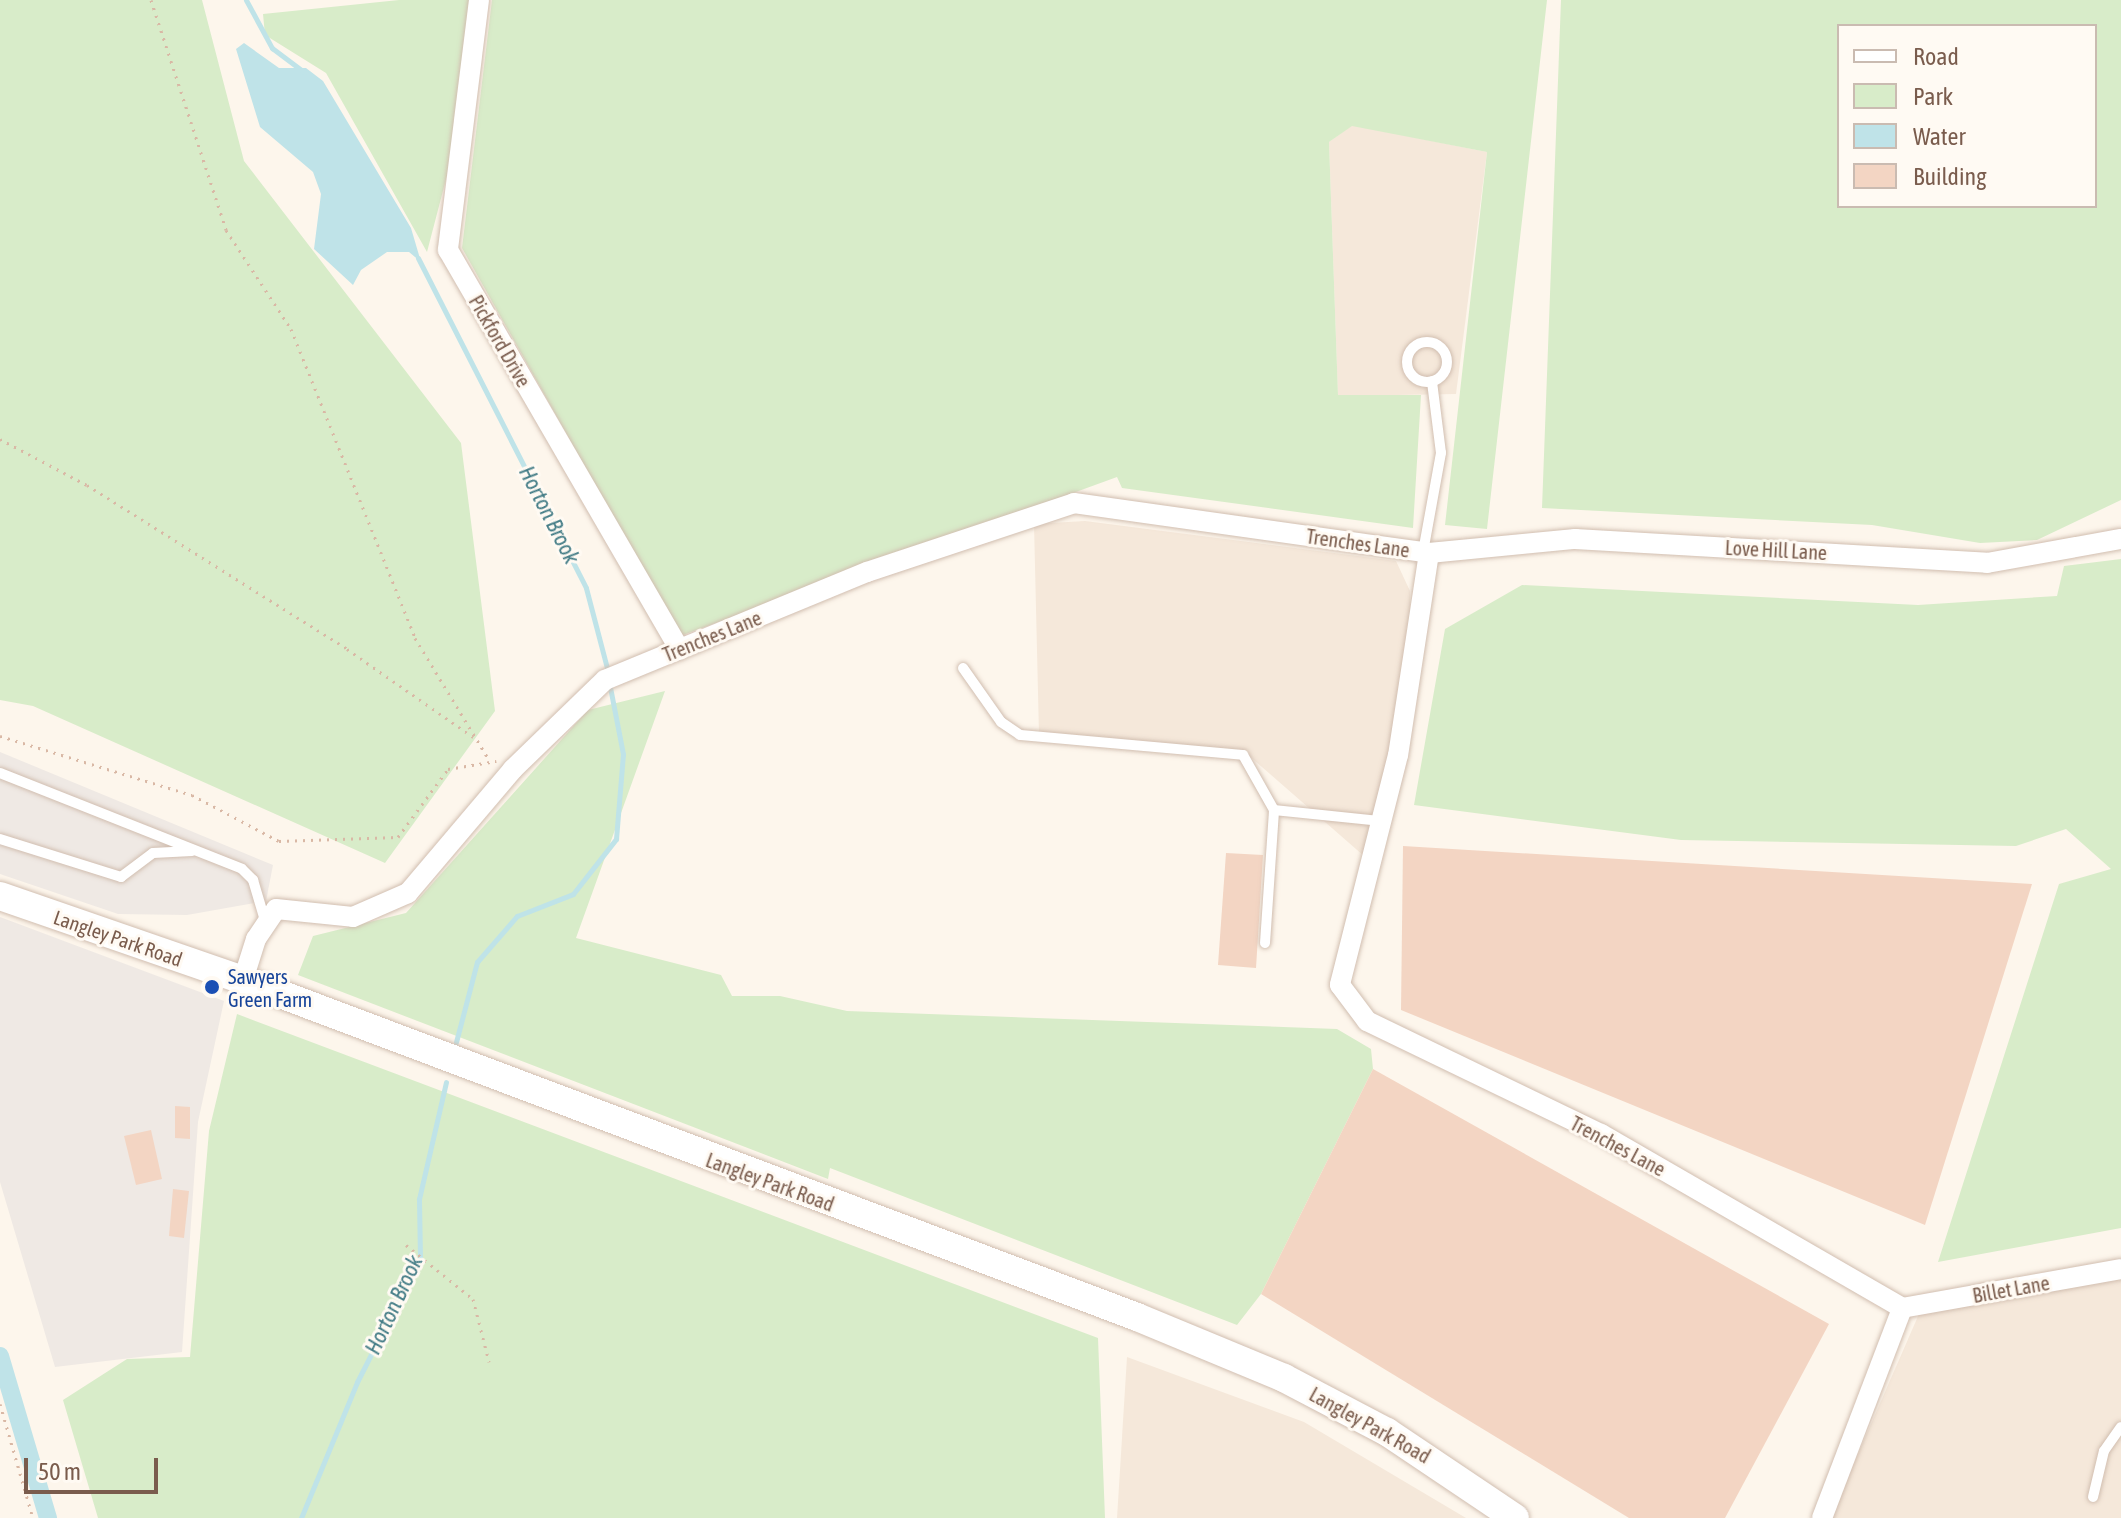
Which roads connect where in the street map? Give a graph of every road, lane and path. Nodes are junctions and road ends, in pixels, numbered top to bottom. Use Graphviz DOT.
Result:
graph roads {
  1 [pos="151,0"];
  2 [pos="479,0"];
  3 [pos="1432,382"];
  4 [pos="0,439"];
  5 [pos="2121,539"];
  6 [pos="1426,552"];
  7 [pos="680,650"];
  8 [pos="963,668"];
  9 [pos="0,736"];
  10 [pos="477,739"];
  11 [pos="488,758"];
  12 [pos="513,769"];
  13 [pos="0,773"];
  14 [pos="1274,810"];
  15 [pos="1381,821"];
  16 [pos="0,839"];
  17 [pos="202,852"];
  18 [pos="0,896"];
  19 [pos="266,924"];
  20 [pos="1265,943"];
  21 [pos="243,980"];
  22 [pos="406,1245"];
  23 [pos="2121,1269"];
  24 [pos="1902,1308"];
  25 [pos="489,1362"];
  26 [pos="0,1404"];
  27 [pos="2121,1427"];
  28 [pos="2093,1497"];
  29 [pos="33,1518"];
  30 [pos="1515,1518"];
  31 [pos="1822,1518"];
  1 -- 10 [label="path"];
  2 -- 7 [label="street, Pickford Drive"];
  3 -- 3 [label="lane"];
  3 -- 6 [label="lane"];
  4 -- 10 [label="path"];
  5 -- 6 [label="street, Love Hill Lane"];
  6 -- 7 [label="street, Trenches Lane"];
  6 -- 15 [label="street, Trenches Lane"];
  7 -- 12 [label="street, Trenches Lane"];
  8 -- 14 [label="lane"];
  9 -- 11 [label="path"];
  10 -- 11 [label="path"];
  11 -- 12 [label="path"];
  12 -- 19 [label="street, Trenches Lane"];
  13 -- 17 [label="lane"];
  14 -- 15 [label="lane"];
  14 -- 20 [label="lane"];
  15 -- 24 [label="street, Trenches Lane"];
  16 -- 17 [label="lane"];
  17 -- 19 [label="lane"];
  18 -- 21 [label="main road, Langley Park Road"];
  19 -- 21 [label="street"];
  21 -- 30 [label="main road, Langley Park Road"];
  22 -- 25 [label="path"];
  23 -- 24 [label="street, Billet Lane"];
  24 -- 31 [label="street"];
  26 -- 29 [label="path"];
  27 -- 28 [label="lane"];
}
